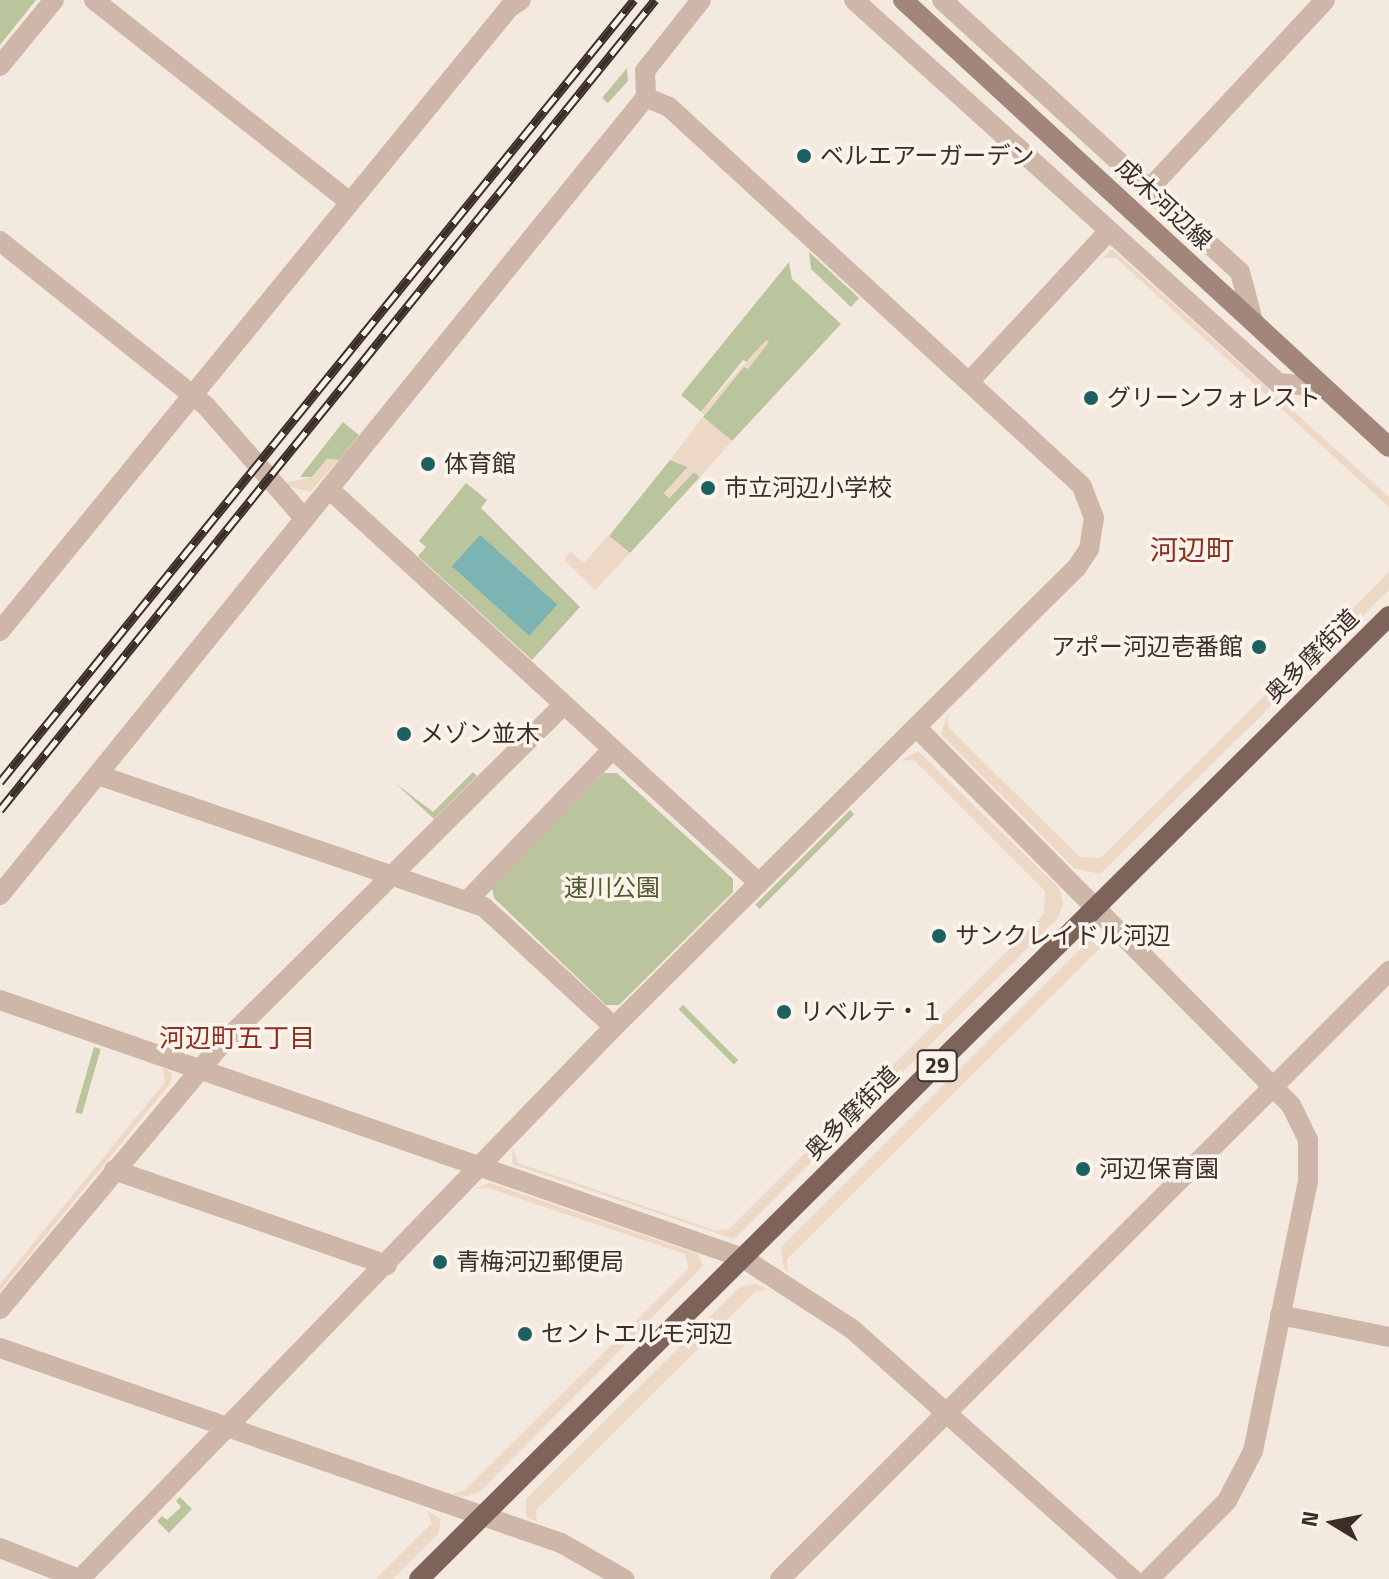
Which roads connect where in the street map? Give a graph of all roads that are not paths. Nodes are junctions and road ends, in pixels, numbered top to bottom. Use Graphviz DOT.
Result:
graph roads {
  1 [pos="54,0"];
  2 [pos="94,0"];
  3 [pos="701,0"];
  4 [pos="854,0"];
  5 [pos="903,0"];
  6 [pos="942,0"];
  7 [pos="1325,0"];
  8 [pos="510,3"];
  9 [pos="0,66"];
  10 [pos="646,97"];
  11 [pos="1149,189"];
  12 [pos="350,202"];
  13 [pos="1109,231"];
  14 [pos="0,241"];
  15 [pos="1253,321"];
  16 [pos="969,382"];
  17 [pos="1322,387"];
  18 [pos="193,396"];
  19 [pos="1389,447"];
  20 [pos="329,489"];
  21 [pos="305,519"];
  22 [pos="1389,616"];
  23 [pos="4,619"];
  24 [pos="563,705"];
  25 [pos="916,727"];
  26 [pos="612,750"];
  27 [pos="98,775"];
  28 [pos="392,875"];
  29 [pos="759,883"];
  30 [pos="0,895"];
  31 [pos="467,901"];
  32 [pos="1096,908"];
  33 [pos="1389,971"];
  34 [pos="0,1000"];
  35 [pos="614,1027"];
  36 [pos="199,1069"];
  37 [pos="1273,1087"];
  38 [pos="481,1167"];
  39 [pos="114,1170"];
  40 [pos="743,1258"];
  41 [pos="387,1265"];
  42 [pos="0,1309"];
  43 [pos="1280,1315"];
  44 [pos="1389,1337"];
  45 [pos="0,1348"];
  46 [pos="947,1414"];
  47 [pos="230,1429"];
  48 [pos="482,1516"];
  49 [pos="0,1548"];
  50 [pos="79,1579"];
  51 [pos="419,1579"];
  52 [pos="624,1579"];
  53 [pos="780,1579"];
  54 [pos="1133,1579"];
  55 [pos="1149,1579"];
  1 -- 9 [label="street"];
  2 -- 12 [label="street"];
  3 -- 10 [label="street"];
  4 -- 13 [label="street"];
  5 -- 15 [label="main road, 成木河辺線"];
  6 -- 11 [label="street"];
  7 -- 11 [label="street"];
  8 -- 12 [label="street"];
  10 -- 16 [label="street"];
  10 -- 20 [label="street"];
  11 -- 15 [label="street"];
  12 -- 18 [label="street"];
  13 -- 16 [label="street"];
  13 -- 17 [label="street"];
  14 -- 18 [label="street"];
  15 -- 17 [label="main road, 成木河辺線"];
  16 -- 25 [label="street"];
  17 -- 19 [label="main road, 成木河辺線"];
  18 -- 21 [label="street"];
  18 -- 23 [label="street"];
  20 -- 21 [label="street"];
  20 -- 24 [label="street"];
  21 -- 27 [label="street"];
  22 -- 32 [label="main road, 奥多摩街道 / 29"];
  24 -- 26 [label="street"];
  24 -- 28 [label="street"];
  25 -- 29 [label="street"];
  25 -- 32 [label="street"];
  26 -- 29 [label="street"];
  26 -- 31 [label="street"];
  27 -- 28 [label="street"];
  27 -- 30 [label="street"];
  28 -- 31 [label="street"];
  28 -- 36 [label="street"];
  29 -- 35 [label="street"];
  31 -- 35 [label="street"];
  32 -- 37 [label="street"];
  32 -- 40 [label="main road, 奥多摩街道 / 29"];
  33 -- 37 [label="street"];
  34 -- 36 [label="street"];
  35 -- 38 [label="street"];
  36 -- 38 [label="street"];
  36 -- 39 [label="street"];
  37 -- 43 [label="street"];
  37 -- 46 [label="street"];
  38 -- 40 [label="street"];
  38 -- 41 [label="street"];
  39 -- 41 [label="street"];
  39 -- 42 [label="street"];
  40 -- 46 [label="street"];
  40 -- 48 [label="main road, 奥多摩街道 / 29"];
  41 -- 47 [label="street"];
  43 -- 44 [label="street"];
  43 -- 55 [label="street"];
  45 -- 47 [label="street"];
  46 -- 53 [label="street"];
  46 -- 54 [label="street"];
  47 -- 48 [label="street"];
  47 -- 50 [label="street"];
  48 -- 51 [label="main road, 奥多摩街道 / 29"];
  48 -- 52 [label="street"];
  49 -- 50 [label="street"];
}
